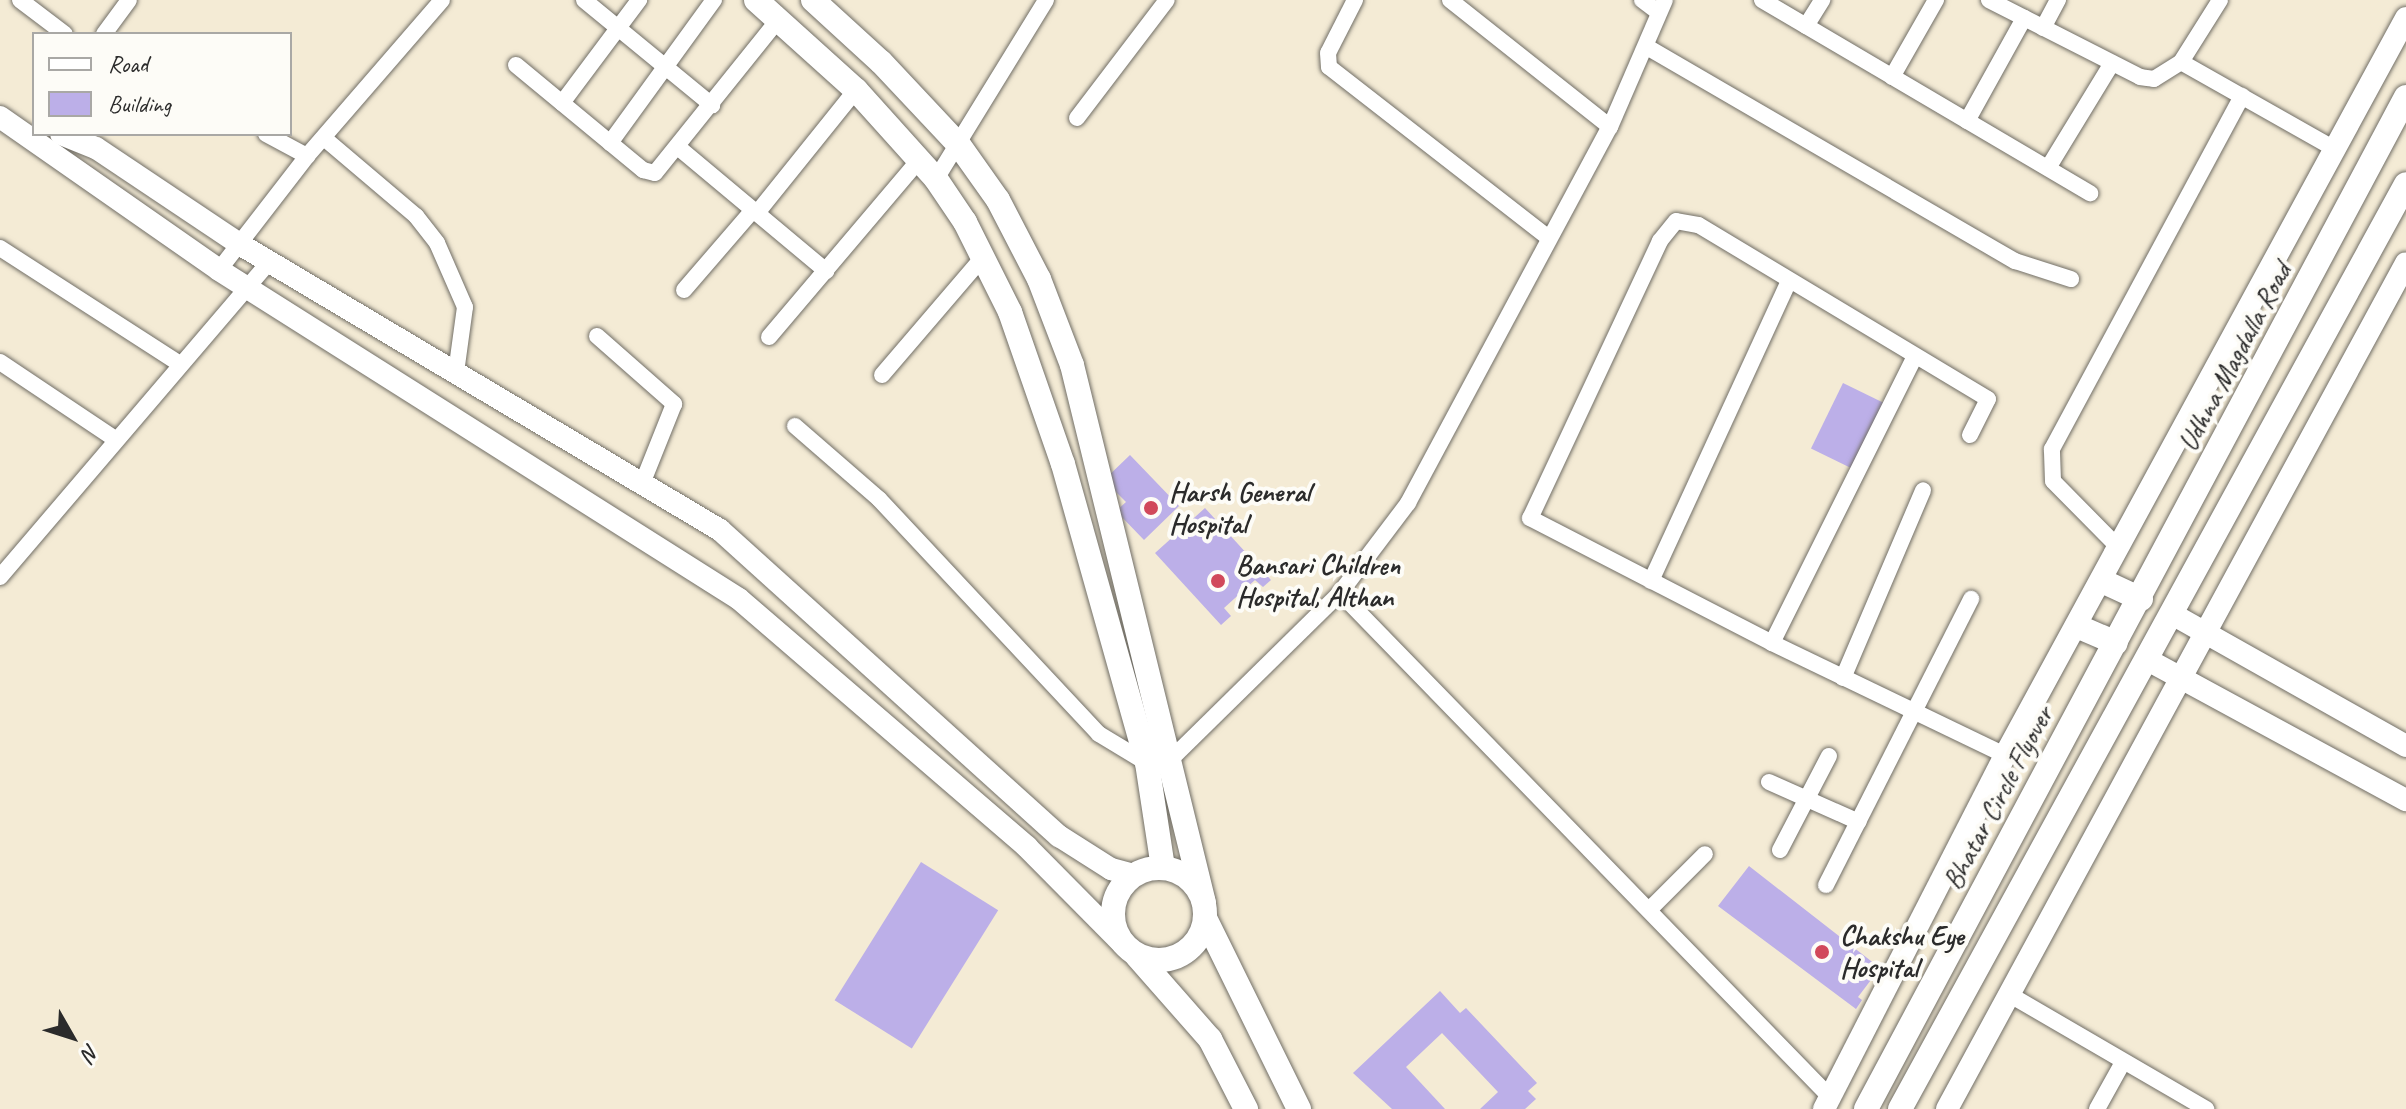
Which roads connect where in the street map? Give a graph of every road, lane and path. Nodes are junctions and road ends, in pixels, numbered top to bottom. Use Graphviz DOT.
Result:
graph roads {
  1 [pos="20,0"];
  2 [pos="129,0"];
  3 [pos="442,0"];
  4 [pos="584,0"];
  5 [pos="639,0"];
  6 [pos="714,0"];
  7 [pos="756,0"];
  8 [pos="813,0"];
  9 [pos="1046,0"];
  10 [pos="1167,0"];
  11 [pos="1355,0"];
  12 [pos="1450,0"];
  13 [pos="1642,0"];
  14 [pos="1762,0"];
  15 [pos="1822,0"];
  16 [pos="1936,0"];
  17 [pos="1989,0"];
  18 [pos="2058,0"];
  19 [pos="2220,0"];
  20 [pos="1662,7"];
  21 [pos="2024,18"];
  22 [pos="2406,18"];
  23 [pos="778,20"];
  24 [pos="1806,26"];
  25 [pos="2043,28"];
  26 [pos="619,29"];
  27 [pos="62,32"];
  28 [pos="105,32"];
  29 [pos="1647,47"];
  30 [pos="2181,62"];
  31 [pos="2112,63"];
  32 [pos="516,65"];
  33 [pos="667,69"];
  34 [pos="1892,77"];
  35 [pos="856,90"];
  36 [pos="2242,96"];
  37 [pos="2406,97"];
  38 [pos="562,103"];
  39 [pos="712,105"];
  40 [pos="0,110"];
  41 [pos="0,117"];
  42 [pos="1077,118"];
  43 [pos="1967,121"];
  44 [pos="32,123"];
  45 [pos="1610,127"];
  46 [pos="67,136"];
  47 [pos="270,136"];
  48 [pos="324,138"];
  49 [pos="610,143"];
  50 [pos="959,145"];
  51 [pos="679,148"];
  52 [pos="2335,149"];
  53 [pos="307,156"];
  54 [pos="920,159"];
  55 [pos="2048,168"];
  56 [pos="936,179"];
  57 [pos="2406,184"];
  58 [pos="2090,193"];
  59 [pos="755,212"];
  60 [pos="1547,237"];
  61 [pos="241,245"];
  62 [pos="0,248"];
  63 [pos="984,256"];
  64 [pos="269,262"];
  65 [pos="2406,263"];
  66 [pos="219,270"];
  67 [pos="826,271"];
  68 [pos="2071,279"];
  69 [pos="1789,281"];
  70 [pos="246,288"];
  71 [pos="684,290"];
  72 [pos="597,336"];
  73 [pos="769,337"];
  74 [pos="1914,358"];
  75 [pos="0,362"];
  76 [pos="180,364"];
  77 [pos="456,373"];
  78 [pos="882,375"];
  79 [pos="795,426"];
  80 [pos="1970,435"];
  81 [pos="115,439"];
  82 [pos="642,484"];
  83 [pos="1923,490"];
  84 [pos="2119,548"];
  85 [pos="0,577"];
  86 [pos="1651,581"];
  87 [pos="2102,581"];
  88 [pos="1340,593"];
  89 [pos="1971,599"];
  90 [pos="2141,599"];
  91 [pos="2172,614"];
  92 [pos="2079,627"];
  93 [pos="2209,635"];
  94 [pos="1772,643"];
  95 [pos="2116,643"];
  96 [pos="2146,659"];
  97 [pos="1843,678"];
  98 [pos="2184,679"];
  99 [pos="1917,713"];
  100 [pos="2406,746"];
  101 [pos="2005,755"];
  102 [pos="1829,756"];
  103 [pos="1156,767"];
  104 [pos="1769,782"];
  105 [pos="1807,800"];
  106 [pos="2406,800"];
  107 [pos="1859,822"];
  108 [pos="1780,850"];
  109 [pos="1705,854"];
  110 [pos="1163,868"];
  111 [pos="1134,875"];
  112 [pos="1826,885"];
  113 [pos="1649,910"];
  114 [pos="1205,911"];
  115 [pos="1129,949"];
  116 [pos="2012,996"];
  117 [pos="2123,1062"];
  118 [pos="1871,1099"];
  119 [pos="1827,1104"];
  120 [pos="1246,1109"];
  121 [pos="1299,1109"];
  122 [pos="1900,1109"];
  123 [pos="1947,1109"];
  124 [pos="2097,1109"];
  125 [pos="2206,1109"];
  1 -- 27 [label="street"];
  2 -- 28 [label="street"];
  3 -- 48 [label="street"];
  4 -- 26 [label="street"];
  5 -- 26 [label="street"];
  6 -- 33 [label="street"];
  7 -- 23 [label="main road"];
  8 -- 50 [label="main road"];
  9 -- 50 [label="street"];
  10 -- 42 [label="street"];
  11 -- 60 [label="street"];
  12 -- 45 [label="street"];
  13 -- 20 [label="street"];
  14 -- 24 [label="street"];
  15 -- 24 [label="street"];
  16 -- 34 [label="street"];
  17 -- 21 [label="street"];
  18 -- 25 [label="street"];
  19 -- 30 [label="street"];
  20 -- 29 [label="street"];
  21 -- 25 [label="street"];
  21 -- 43 [label="street"];
  22 -- 52 [label="street"];
  23 -- 35 [label="main road"];
  23 -- 39 [label="street"];
  24 -- 34 [label="street"];
  25 -- 31 [label="street"];
  26 -- 33 [label="street"];
  26 -- 38 [label="street"];
  29 -- 45 [label="street"];
  29 -- 68 [label="street"];
  30 -- 31 [label="street"];
  30 -- 36 [label="street"];
  31 -- 55 [label="street"];
  32 -- 38 [label="street"];
  33 -- 39 [label="street"];
  33 -- 49 [label="street"];
  34 -- 43 [label="street"];
  35 -- 54 [label="main road"];
  35 -- 59 [label="street"];
  36 -- 52 [label="street"];
  36 -- 84 [label="street"];
  37 -- 90 [label="main road, Udhna Magdalla Road"];
  38 -- 49 [label="street"];
  39 -- 51 [label="street"];
  40 -- 44 [label="street"];
  41 -- 66 [label="street"];
  43 -- 55 [label="street"];
  45 -- 60 [label="street"];
  46 -- 61 [label="street"];
  47 -- 53 [label="street"];
  48 -- 53 [label="street"];
  48 -- 77 [label="street"];
  49 -- 51 [label="street"];
  50 -- 56 [label="street"];
  50 -- 103 [label="main road"];
  51 -- 59 [label="street"];
  52 -- 84 [label="street"];
  53 -- 61 [label="street"];
  54 -- 56 [label="main road"];
  54 -- 67 [label="street"];
  55 -- 58 [label="street"];
  56 -- 63 [label="main road"];
  57 -- 91 [label="main road"];
  59 -- 67 [label="street"];
  59 -- 71 [label="street"];
  60 -- 88 [label="street"];
  61 -- 64 [label="street"];
  61 -- 66 [label="street"];
  62 -- 76 [label="street"];
  63 -- 78 [label="street"];
  63 -- 103 [label="main road"];
  64 -- 70 [label="street"];
  64 -- 77 [label="street"];
  65 -- 93 [label="street"];
  66 -- 70 [label="street"];
  67 -- 73 [label="street"];
  69 -- 74 [label="street"];
  69 -- 86 [label="street"];
  69 -- 86 [label="street"];
  70 -- 76 [label="street"];
  70 -- 115 [label="street"];
  72 -- 82 [label="street"];
  74 -- 80 [label="street"];
  74 -- 94 [label="street"];
  75 -- 81 [label="street"];
  76 -- 81 [label="street"];
  77 -- 82 [label="street"];
  79 -- 103 [label="street"];
  81 -- 85 [label="street"];
  82 -- 111 [label="street"];
  83 -- 97 [label="street"];
  84 -- 87 [label="street"];
  86 -- 94 [label="street"];
  87 -- 90 [label="main road"];
  87 -- 92 [label="street"];
  88 -- 103 [label="street"];
  88 -- 113 [label="street"];
  89 -- 99 [label="street"];
  90 -- 95 [label="main road, Udhna Magdalla Road"];
  91 -- 93 [label="street"];
  91 -- 96 [label="main road"];
  92 -- 95 [label="main road"];
  92 -- 101 [label="street"];
  93 -- 98 [label="street"];
  93 -- 100 [label="street"];
  94 -- 97 [label="street"];
  95 -- 118 [label="main road, Bhatar Circle Flyover"];
  96 -- 98 [label="street"];
  96 -- 122 [label="main road"];
  97 -- 99 [label="street"];
  98 -- 106 [label="street"];
  98 -- 116 [label="street"];
  99 -- 101 [label="street"];
  99 -- 107 [label="street"];
  101 -- 119 [label="street"];
  102 -- 105 [label="street"];
  103 -- 110 [label="main road"];
  103 -- 114 [label="main road"];
  104 -- 105 [label="street"];
  105 -- 107 [label="street"];
  105 -- 108 [label="street"];
  107 -- 112 [label="street"];
  109 -- 113 [label="street"];
  110 -- 111 [label="main road"];
  110 -- 114 [label="main road"];
  111 -- 115 [label="main road"];
  113 -- 119 [label="street"];
  114 -- 115 [label="main road"];
  114 -- 121 [label="main road"];
  115 -- 120 [label="main road"];
  116 -- 117 [label="street"];
  116 -- 123 [label="street"];
  117 -- 124 [label="street"];
  117 -- 125 [label="street"];
}
